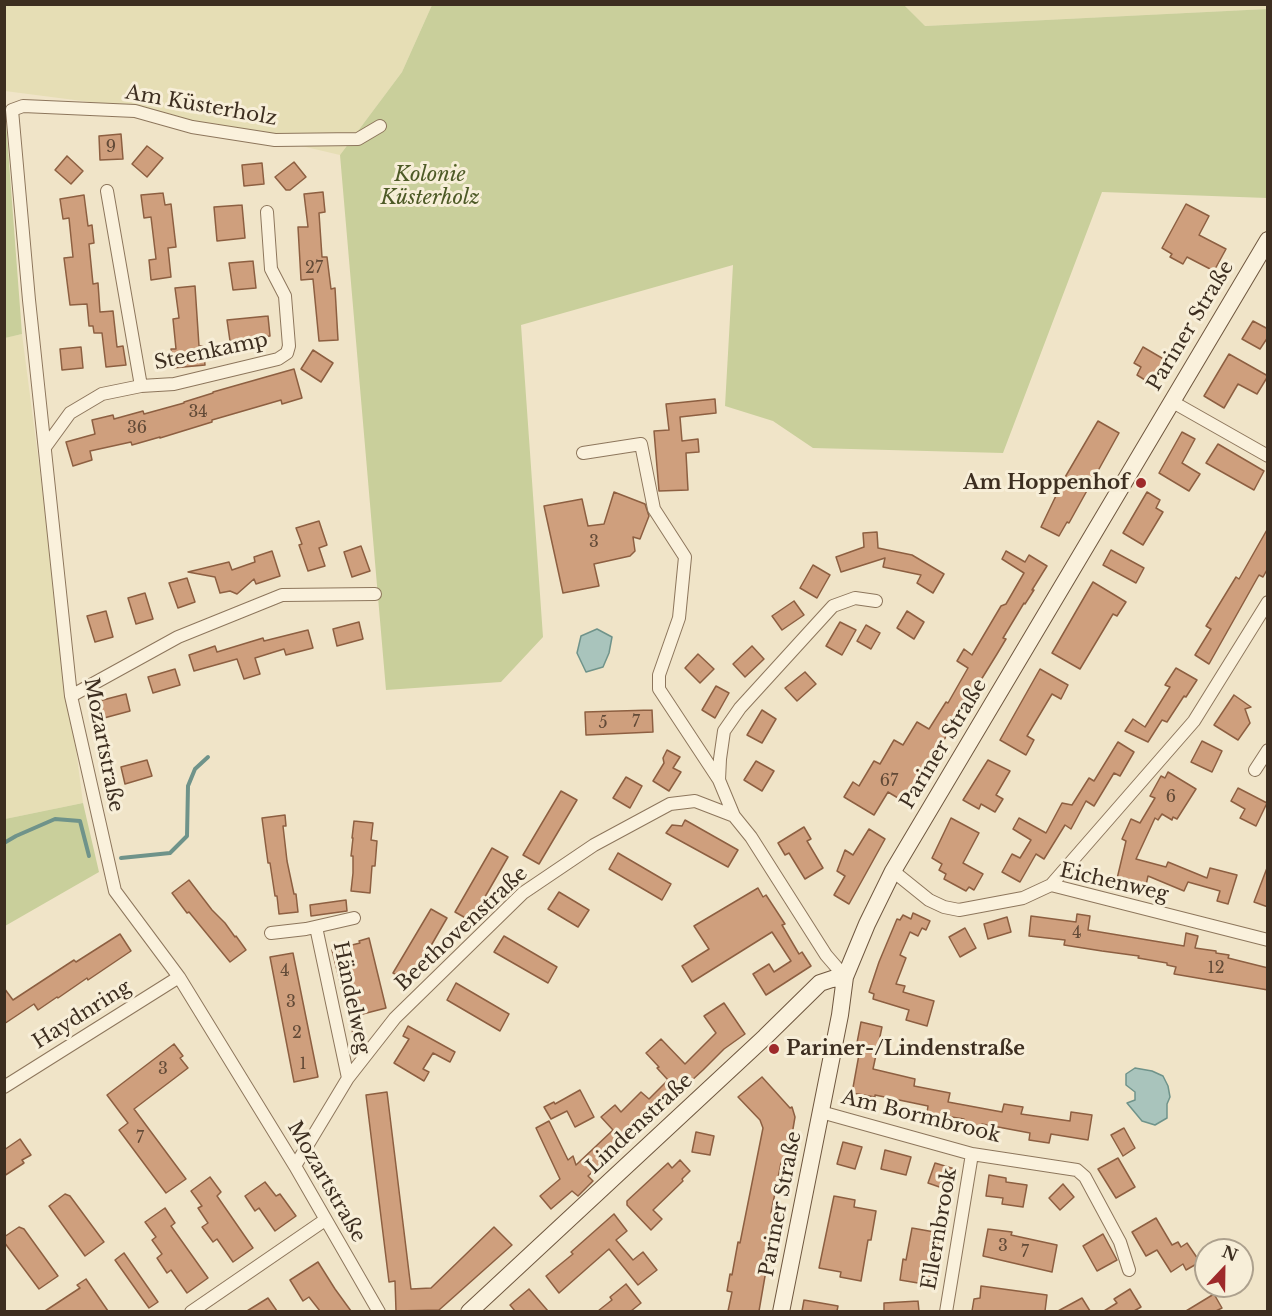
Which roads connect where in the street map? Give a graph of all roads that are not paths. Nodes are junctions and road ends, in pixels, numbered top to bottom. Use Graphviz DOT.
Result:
graph roads {
  1 [pos="12,110"];
  2 [pos="380,126"];
  3 [pos="107,191"];
  4 [pos="267,212"];
  5 [pos="1266,243"];
  6 [pos="141,386"];
  7 [pos="1171,401"];
  8 [pos="46,446"];
  9 [pos="583,453"];
  10 [pos="1268,456"];
  11 [pos="375,594"];
  12 [pos="876,601"];
  13 [pos="1268,602"];
  14 [pos="71,696"];
  15 [pos="1268,750"];
  16 [pos="1255,770"];
  17 [pos="719,780"];
  18 [pos="734,816"];
  19 [pos="893,871"];
  20 [pos="1051,885"];
  21 [pos="354,918"];
  22 [pos="316,927"];
  23 [pos="271,933"];
  24 [pos="1268,940"];
  25 [pos="179,977"];
  26 [pos="845,977"];
  27 [pos="348,1078"];
  28 [pos="4,1087"];
  29 [pos="821,1112"];
  30 [pos="972,1154"];
  31 [pos="295,1166"];
  32 [pos="325,1220"];
  33 [pos="1128,1270"];
  34 [pos="191,1311"];
  35 [pos="379,1311"];
  36 [pos="469,1311"];
  37 [pos="781,1311"];
  38 [pos="945,1311"];
  1 -- 2 [label="street, Am Küsterholz"];
  1 -- 8 [label="street, Mozartstraße"];
  3 -- 6 [label="street, Steenkamp"];
  4 -- 6 [label="street, Steenkamp"];
  5 -- 7 [label="street, Pariner Straße"];
  6 -- 8 [label="street, Steenkamp"];
  7 -- 10 [label="street"];
  7 -- 19 [label="street, Pariner Straße"];
  8 -- 14 [label="street, Mozartstraße"];
  9 -- 17 [label="street"];
  11 -- 14 [label="street"];
  12 -- 17 [label="street"];
  13 -- 20 [label="street"];
  14 -- 25 [label="street, Mozartstraße"];
  15 -- 16 [label="street"];
  17 -- 18 [label="street"];
  18 -- 26 [label="street"];
  18 -- 27 [label="street, Beethovenstraße"];
  19 -- 20 [label="street, Eichenweg"];
  19 -- 26 [label="street, Pariner Straße"];
  20 -- 24 [label="street, Eichenweg"];
  21 -- 22 [label="street"];
  22 -- 23 [label="street"];
  22 -- 27 [label="street, Händelweg"];
  25 -- 28 [label="street, Haydnring"];
  25 -- 31 [label="street, Mozartstraße"];
  26 -- 29 [label="street, Pariner Straße"];
  26 -- 36 [label="street, Lindenstraße"];
  27 -- 31 [label="street, Beethovenstraße"];
  29 -- 30 [label="street, Am Bormbrook"];
  29 -- 37 [label="street, Pariner Straße"];
  30 -- 33 [label="street, Am Bormbrook"];
  30 -- 38 [label="street, Ellernbrook"];
  31 -- 32 [label="street, Mozartstraße"];
  32 -- 34 [label="street"];
  32 -- 35 [label="street, Mozartstraße"];
}
